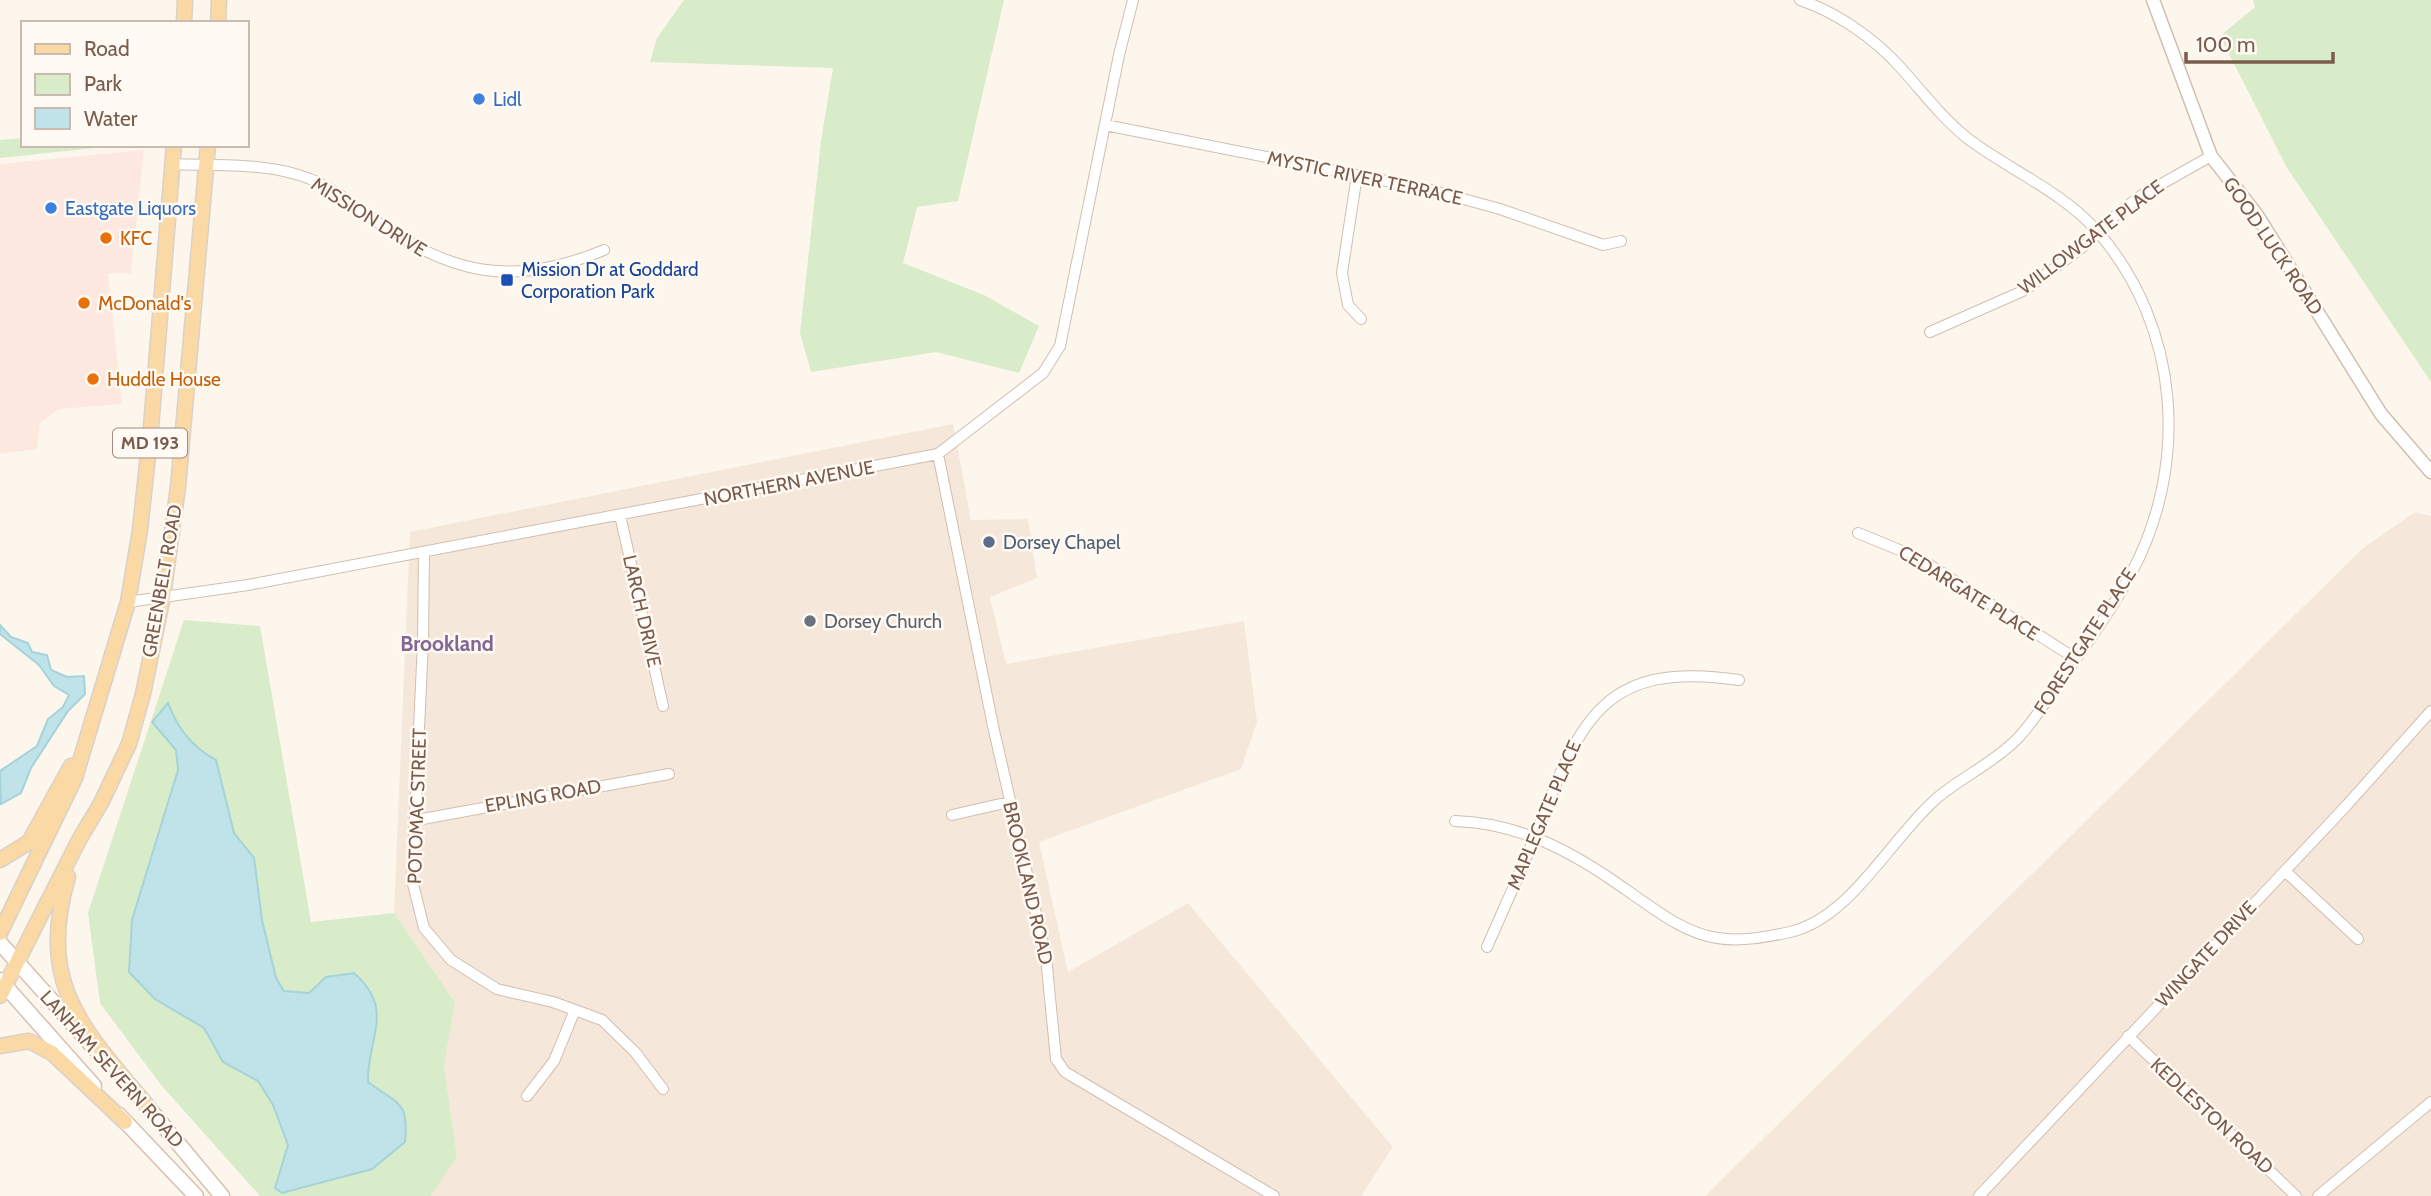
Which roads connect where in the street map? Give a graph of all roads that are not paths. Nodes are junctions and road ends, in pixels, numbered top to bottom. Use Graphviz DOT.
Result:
graph roads {
  1 [pos="185,0"];
  2 [pos="219,0"];
  3 [pos="1133,0"];
  4 [pos="1800,0"];
  5 [pos="2152,0"];
  6 [pos="1817,3"];
  7 [pos="184,21"];
  8 [pos="218,21"];
  9 [pos="1105,125"];
  10 [pos="174,147"];
  11 [pos="208,147"];
  12 [pos="2211,156"];
  13 [pos="172,164"];
  14 [pos="206,165"];
  15 [pos="1357,175"];
  16 [pos="2098,233"];
  17 [pos="1621,241"];
  18 [pos="604,250"];
  19 [pos="1361,319"];
  20 [pos="1930,332"];
  21 [pos="938,454"];
  22 [pos="2431,472"];
  23 [pos="620,515"];
  24 [pos="1858,533"];
  25 [pos="424,552"];
  26 [pos="163,596"];
  27 [pos="128,601"];
  28 [pos="2076,659"];
  29 [pos="1739,680"];
  30 [pos="663,706"];
  31 [pos="2431,711"];
  32 [pos="95,718"];
  33 [pos="669,774"];
  34 [pos="1009,802"];
  35 [pos="101,803"];
  36 [pos="952,815"];
  37 [pos="417,820"];
  38 [pos="1455,821"];
  39 [pos="1535,836"];
  40 [pos="0,860"];
  41 [pos="2285,871"];
  42 [pos="0,933"];
  43 [pos="2358,939"];
  44 [pos="0,943"];
  45 [pos="1487,947"];
  46 [pos="18,963"];
  47 [pos="2,987"];
  48 [pos="575,1010"];
  49 [pos="2128,1036"];
  50 [pos="0,1045"];
  51 [pos="663,1089"];
  52 [pos="527,1096"];
  53 [pos="2431,1102"];
  54 [pos="149,1108"];
  55 [pos="125,1122"];
  56 [pos="196,1196"];
  57 [pos="222,1196"];
  58 [pos="1274,1196"];
  59 [pos="1979,1196"];
  60 [pos="2296,1196"];
  61 [pos="2318,1196"];
  1 -- 7 [label="main road"];
  2 -- 8 [label="main road"];
  3 -- 9 [label="street, NORTHERN AVENUE"];
  4 -- 6 [label="street, FORESTGATE PLACE"];
  5 -- 12 [label="street, GOOD LUCK ROAD"];
  6 -- 16 [label="street, FORESTGATE PLACE"];
  9 -- 15 [label="street, MYSTIC RIVER TERRACE"];
  9 -- 21 [label="street, NORTHERN AVENUE"];
  10 -- 13 [label="main road, GREENBELT ROAD / MD 193"];
  11 -- 14 [label="main road, GREENBELT ROAD / MD 193"];
  12 -- 16 [label="street, WILLOWGATE PLACE"];
  12 -- 22 [label="street, GOOD LUCK ROAD"];
  13 -- 14 [label="street, MISSION DRIVE"];
  13 -- 27 [label="main road, GREENBELT ROAD / MD 193"];
  14 -- 18 [label="street, MISSION DRIVE"];
  14 -- 26 [label="main road, GREENBELT ROAD / MD 193"];
  15 -- 17 [label="street, MYSTIC RIVER TERRACE"];
  15 -- 19 [label="street"];
  16 -- 20 [label="street, WILLOWGATE PLACE"];
  16 -- 28 [label="street, FORESTGATE PLACE"];
  21 -- 23 [label="street, NORTHERN AVENUE"];
  21 -- 34 [label="street, BROOKLAND ROAD"];
  23 -- 25 [label="street, NORTHERN AVENUE"];
  23 -- 30 [label="street, LARCH DRIVE"];
  24 -- 28 [label="street, CEDARGATE PLACE"];
  25 -- 26 [label="street, NORTHERN AVENUE"];
  25 -- 37 [label="street, POTOMAC STREET"];
  26 -- 27 [label="street, NORTHERN AVENUE"];
  26 -- 35 [label="main road, GREENBELT ROAD / MD 193"];
  27 -- 32 [label="main road, GREENBELT ROAD / MD 193"];
  28 -- 39 [label="street, FORESTGATE PLACE"];
  29 -- 39 [label="street, MAPLEGATE PLACE"];
  31 -- 41 [label="street, WINGATE DRIVE"];
  32 -- 40 [label="main road"];
  32 -- 42 [label="main road, GREENBELT ROAD / MD 193"];
  33 -- 37 [label="street, EPLING ROAD"];
  34 -- 36 [label="street"];
  34 -- 58 [label="street, BROOKLAND ROAD"];
  35 -- 46 [label="main road, GREENBELT ROAD / MD 193"];
  35 -- 54 [label="main road"];
  37 -- 48 [label="street, POTOMAC STREET"];
  38 -- 39 [label="street, FORESTGATE PLACE"];
  39 -- 45 [label="street, MAPLEGATE PLACE"];
  41 -- 43 [label="street"];
  41 -- 49 [label="street, WINGATE DRIVE"];
  44 -- 46 [label="main road, LANHAM SEVERN ROAD"];
  46 -- 47 [label="main road, GREENBELT ROAD / MD 193"];
  46 -- 54 [label="main road, LANHAM SEVERN ROAD"];
  47 -- 55 [label="main road, LANHAM SEVERN ROAD"];
  48 -- 51 [label="street, POTOMAC STREET"];
  48 -- 52 [label="street"];
  49 -- 59 [label="street, WINGATE DRIVE"];
  49 -- 60 [label="street, KEDLESTON ROAD"];
  50 -- 55 [label="main road"];
  53 -- 61 [label="street"];
  54 -- 57 [label="main road, LANHAM SEVERN ROAD"];
  55 -- 56 [label="main road, LANHAM SEVERN ROAD"];
}
